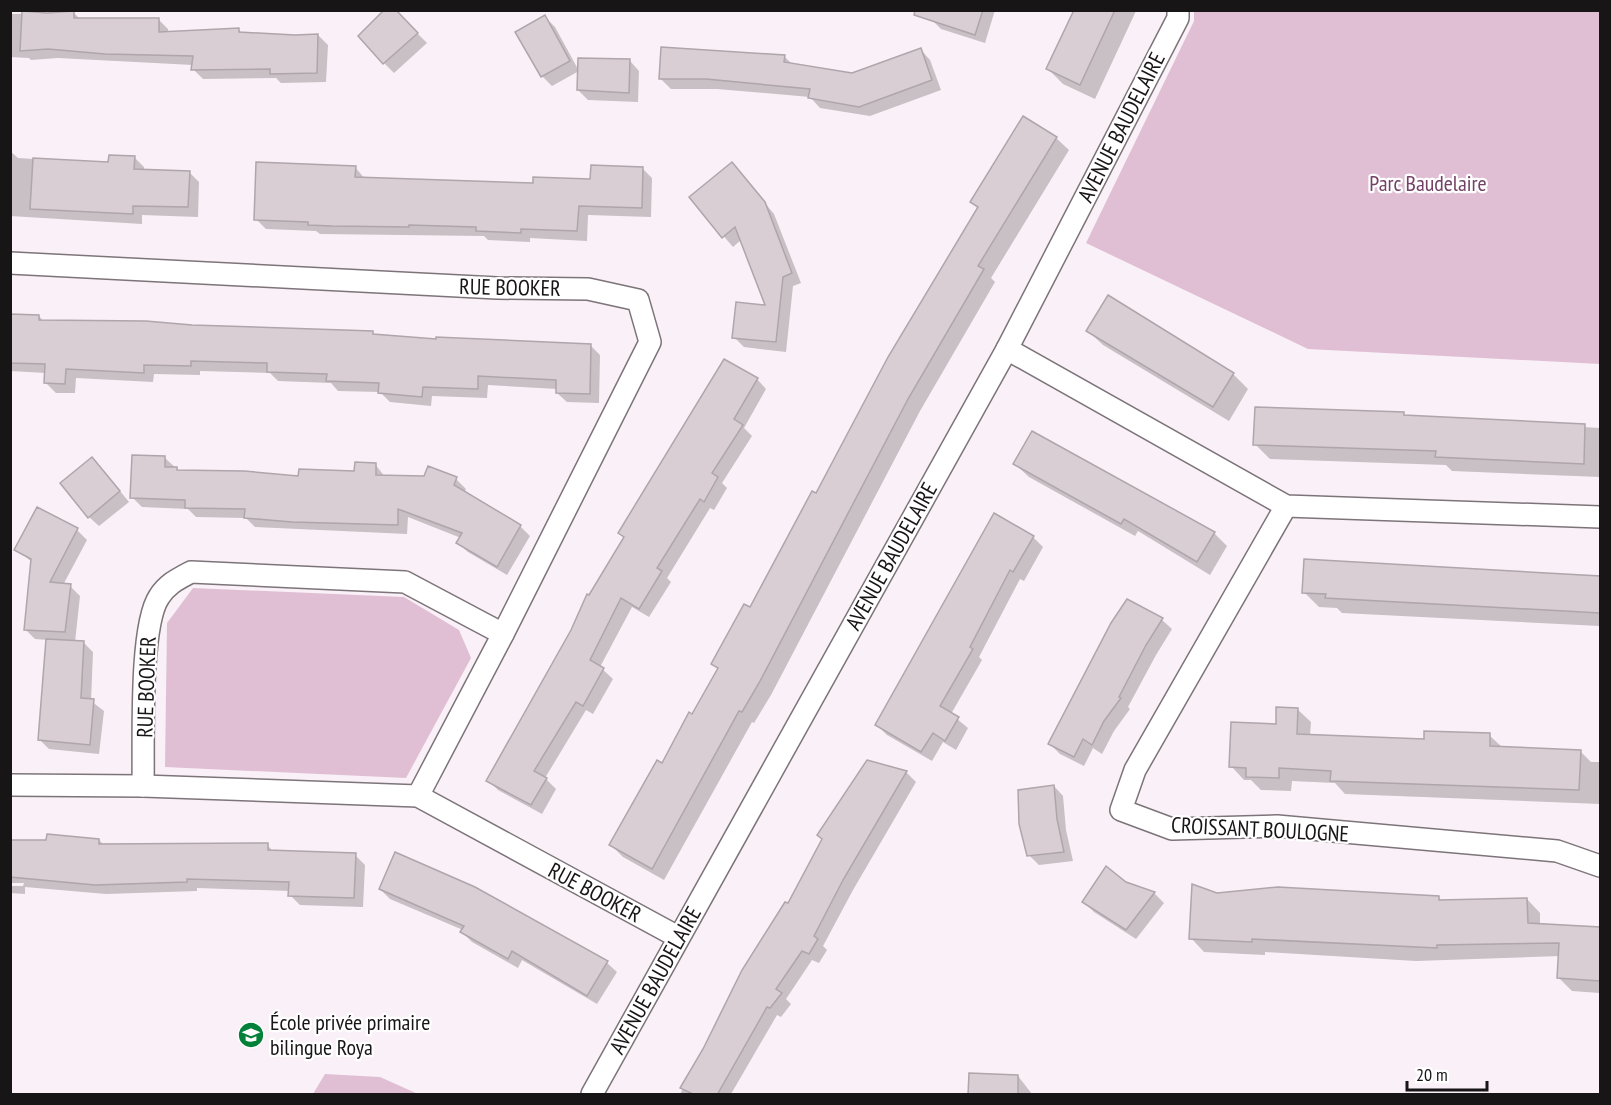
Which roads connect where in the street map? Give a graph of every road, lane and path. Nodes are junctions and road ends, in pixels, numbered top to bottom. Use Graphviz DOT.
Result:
graph roads {
  1 [pos="1178,10"];
  2 [pos="10,263"];
  3 [pos="1007,350"];
  4 [pos="1286,506"];
  5 [pos="1600,517"];
  6 [pos="503,634"];
  7 [pos="10,785"];
  8 [pos="143,786"];
  9 [pos="418,796"];
  10 [pos="1600,866"];
  11 [pos="678,936"];
  12 [pos="592,1095"];
  1 -- 3 [label="street, AVENUE BAUDELAIRE"];
  2 -- 6 [label="street, RUE BOOKER"];
  3 -- 4 [label="street"];
  3 -- 11 [label="street, AVENUE BAUDELAIRE"];
  4 -- 5 [label="street"];
  4 -- 10 [label="street, CROISSANT BOULOGNE"];
  6 -- 8 [label="street, RUE BOOKER"];
  6 -- 9 [label="street, RUE BOOKER"];
  7 -- 8 [label="street, RUE BOOKER"];
  8 -- 9 [label="street, RUE BOOKER"];
  9 -- 11 [label="street, RUE BOOKER"];
  11 -- 12 [label="street, AVENUE BAUDELAIRE"];
}
